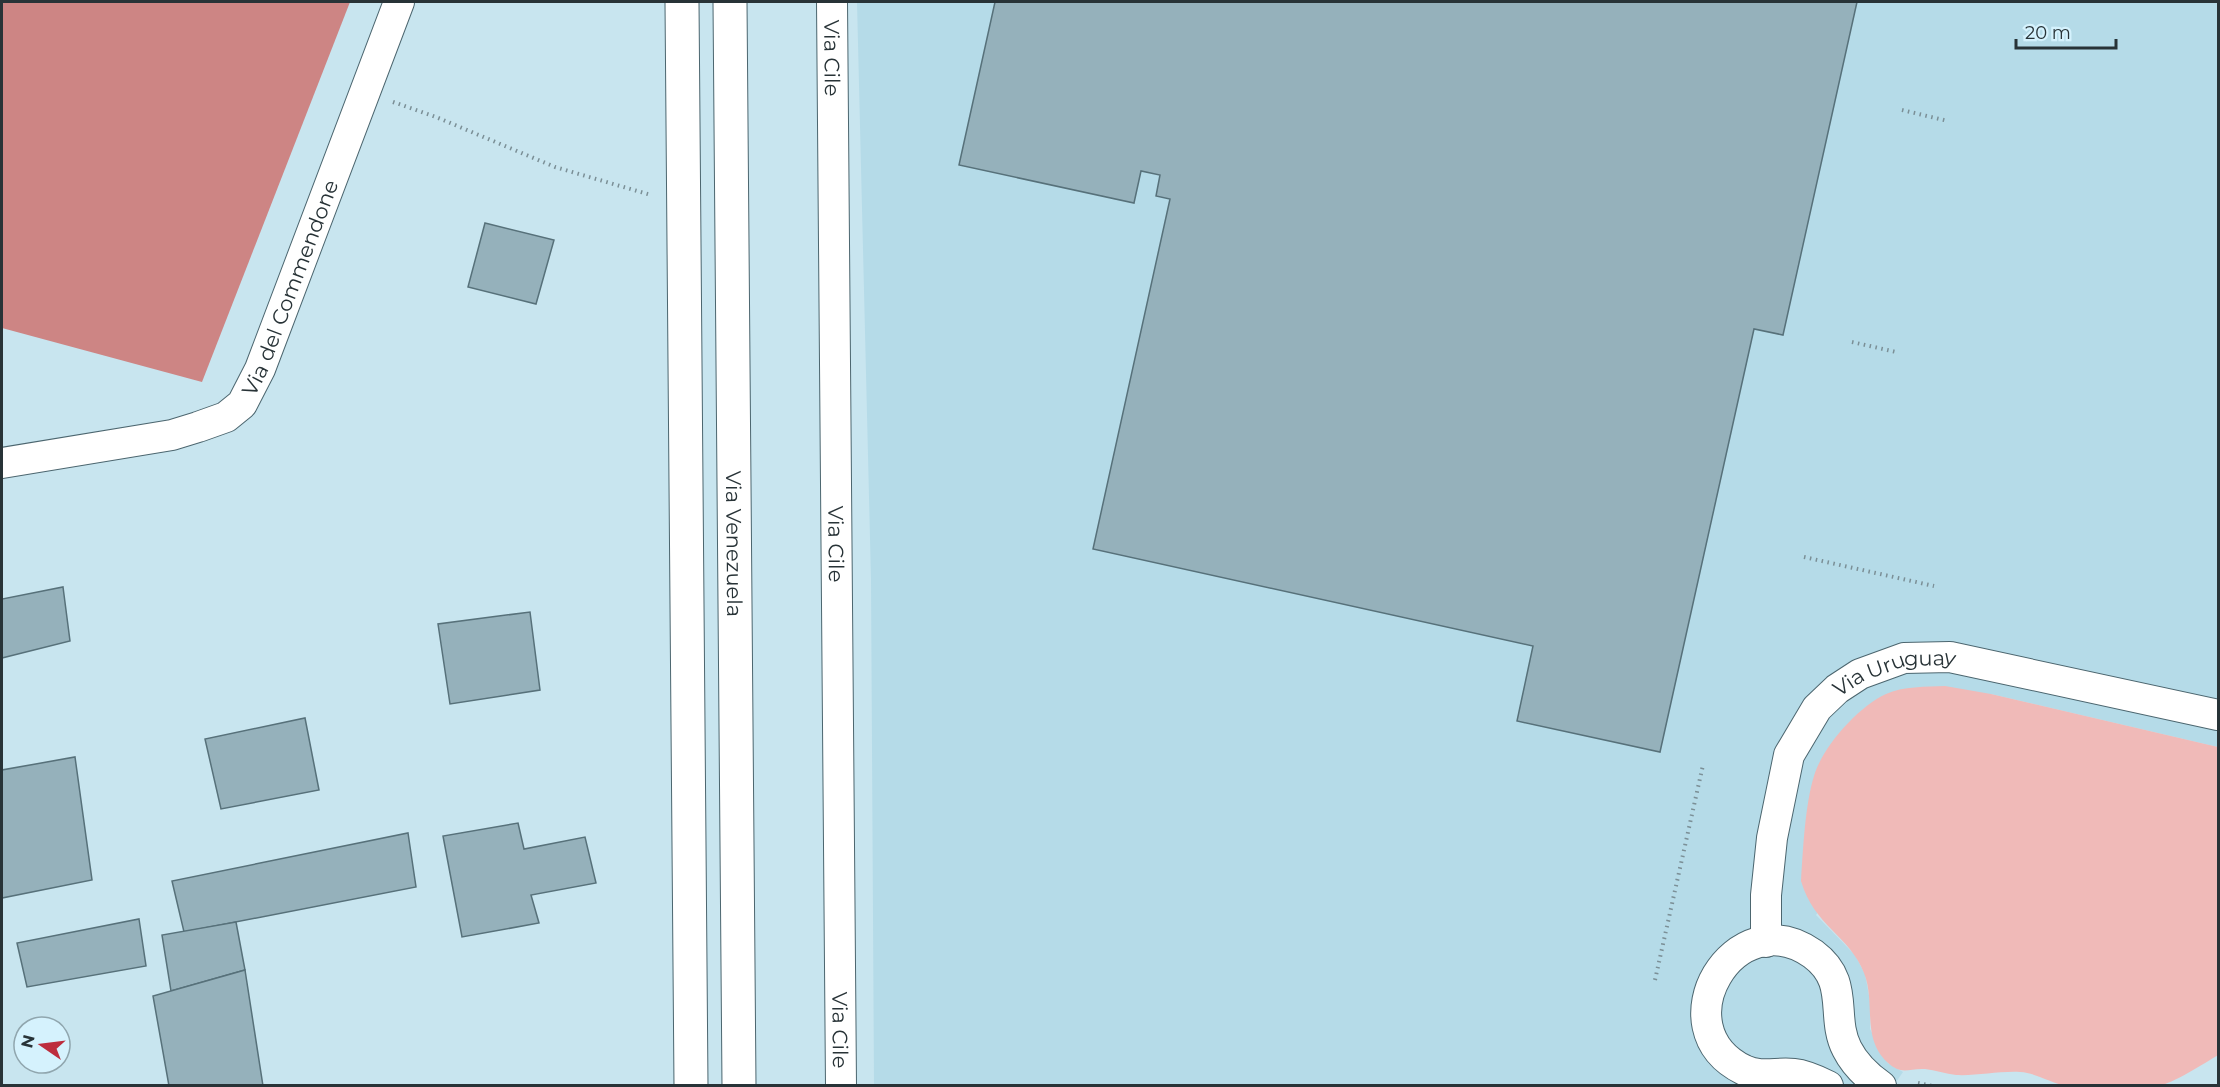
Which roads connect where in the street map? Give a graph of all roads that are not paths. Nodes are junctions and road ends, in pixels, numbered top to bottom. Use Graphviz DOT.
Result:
graph roads {
  1 [pos="399,2"];
  2 [pos="682,2"];
  3 [pos="730,2"];
  4 [pos="832,2"];
  5 [pos="2,463"];
  6 [pos="2218,715"];
  7 [pos="1766,942"];
  8 [pos="1749,1079"];
  9 [pos="691,1086"];
  10 [pos="739,1086"];
  11 [pos="841,1086"];
  12 [pos="1828,1086"];
  13 [pos="1881,1086"];
  1 -- 5 [label="street, Via del Commendone"];
  2 -- 9 [label="main road"];
  3 -- 10 [label="main road, Via Venezuela"];
  4 -- 11 [label="street, Via Cile"];
  6 -- 7 [label="street, Via Uruguay"];
  7 -- 8 [label="street"];
  7 -- 13 [label="street"];
  8 -- 12 [label="street"];
}
